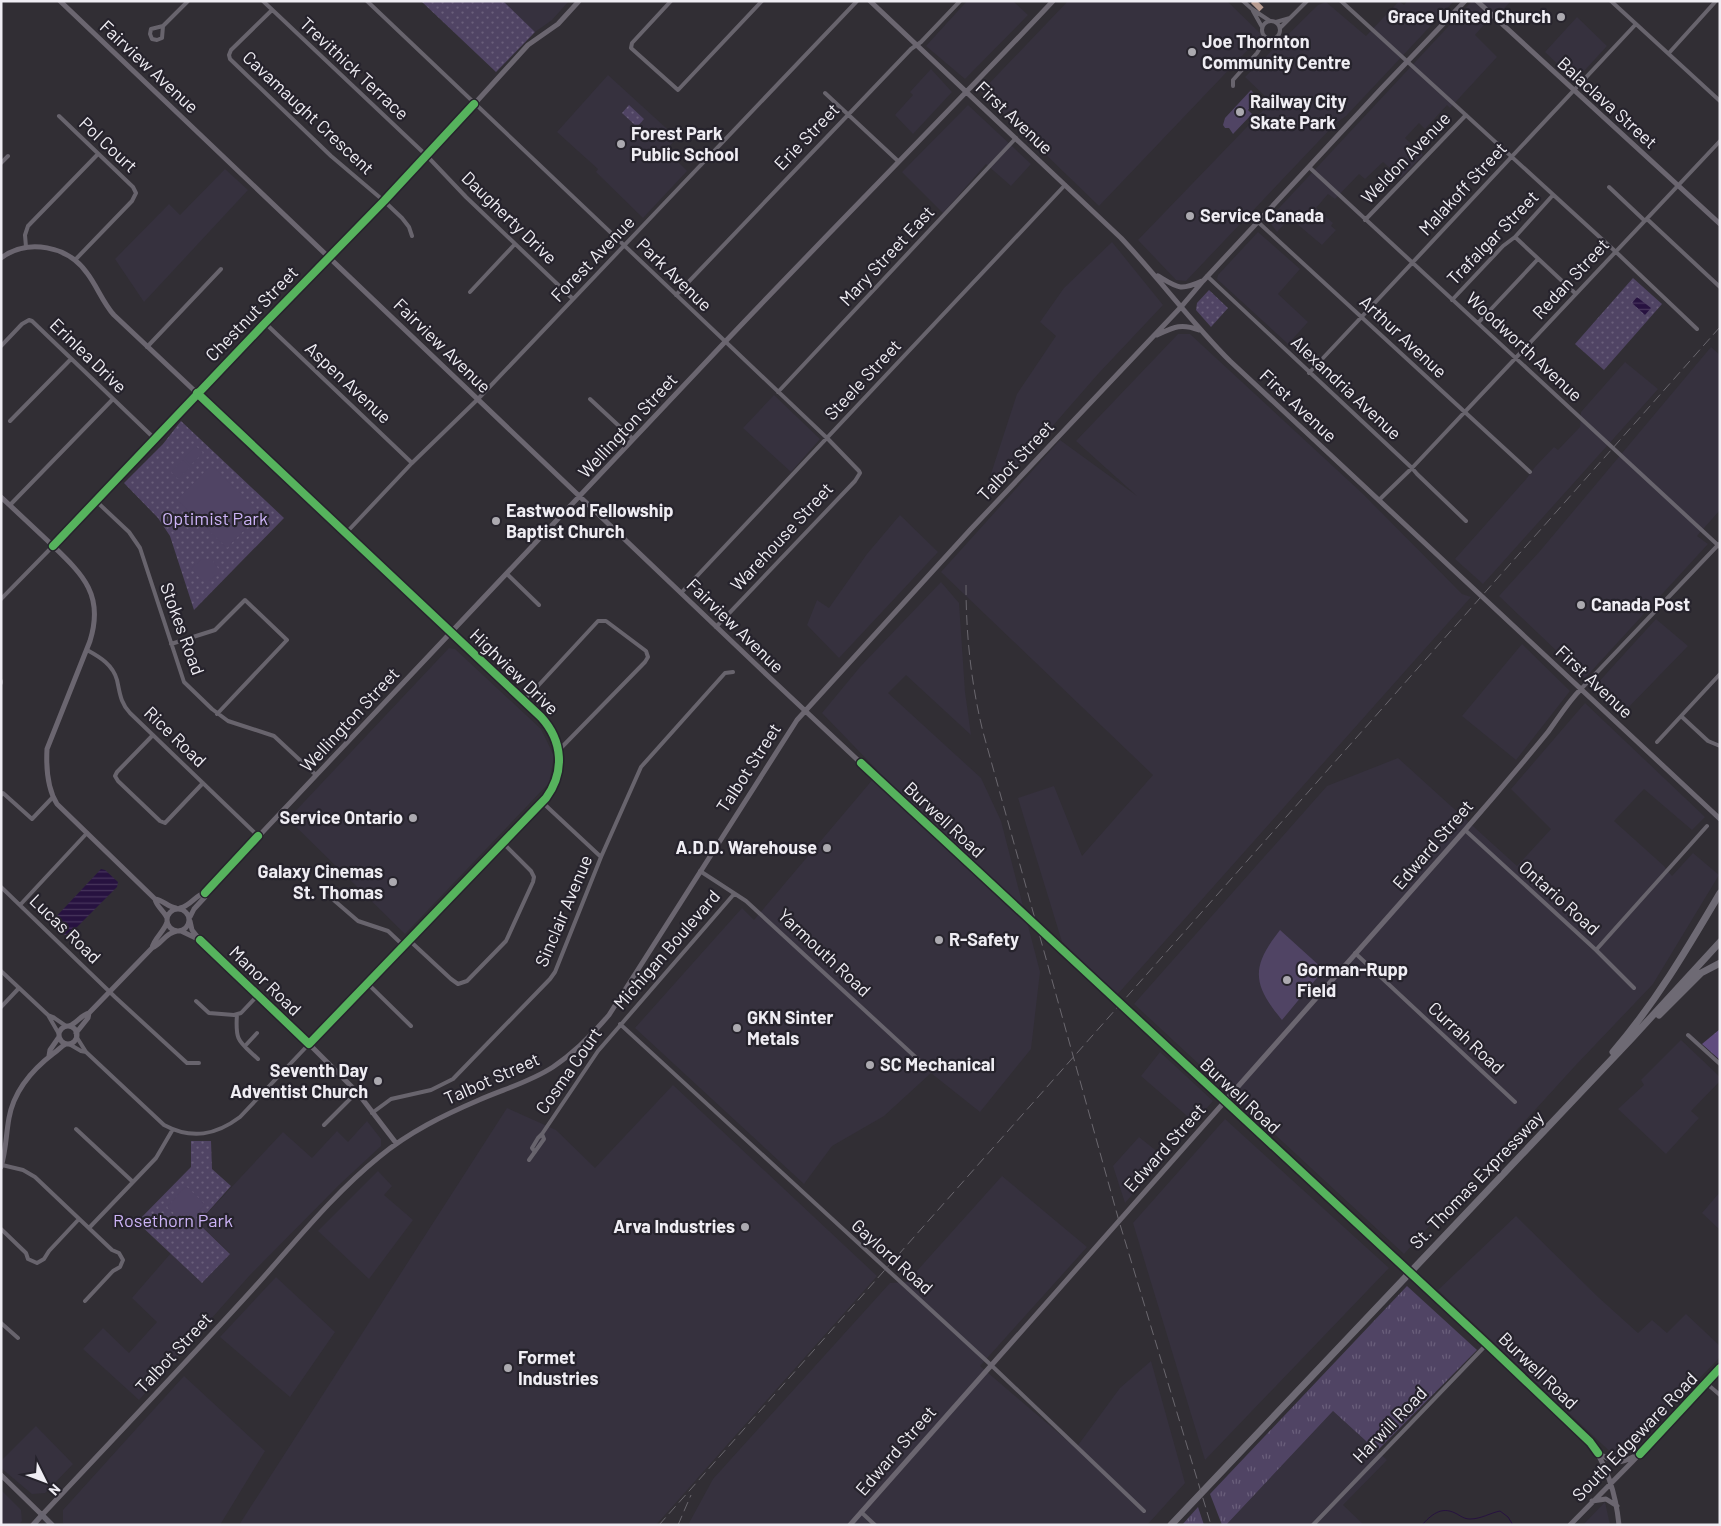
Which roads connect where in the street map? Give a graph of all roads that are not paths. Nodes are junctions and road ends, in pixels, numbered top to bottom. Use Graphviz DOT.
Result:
graph roads {
  1 [pos="60,1"];
  2 [pos="188,1"];
  3 [pos="263,1"];
  4 [pos="367,1"];
  5 [pos="580,1"];
  6 [pos="671,1"];
  7 [pos="762,1"];
  8 [pos="856,1"];
  9 [pos="870,1"];
  10 [pos="960,1"];
  11 [pos="1243,1"];
  12 [pos="1306,1"];
  13 [pos="1341,1"];
  14 [pos="1465,1"];
  15 [pos="1477,1"];
  16 [pos="1611,1"];
  17 [pos="1716,1"];
  18 [pos="1050,2"];
  19 [pos="1252,9"];
  20 [pos="272,10"];
  21 [pos="1292,17"];
  22 [pos="1270,21"];
  23 [pos="1276,22"];
  24 [pos="1636,24"];
  25 [pos="164,26"];
  26 [pos="1262,27"];
  27 [pos="1280,28"];
  28 [pos="1266,38"];
  29 [pos="915,44"];
  30 [pos="1669,53"];
  31 [pos="1407,63"];
  32 [pos="1233,86"];
  33 [pos="1574,91"];
  34 [pos="825,92"];
  35 [pos="967,92"];
  36 [pos="1720,100"];
  37 [pos="474,104"];
  38 [pos="848,114"];
  39 [pos="1466,115"];
  40 [pos="59,116"];
  41 [pos="1016,138"];
  42 [pos="1720,141"];
  43 [pos="98,154"];
  44 [pos="8,156"];
  45 [pos="427,156"];
  46 [pos="1512,157"];
  47 [pos="898,161"];
  48 [pos="1,163"];
  49 [pos="1308,167"];
  50 [pos="1065,184"];
  51 [pos="1678,186"];
  52 [pos="1609,187"];
  53 [pos="1553,195"];
  54 [pos="384,201"];
  55 [pos="1366,220"];
  56 [pos="1646,220"];
  57 [pos="1258,222"];
  58 [pos="1720,224"];
  59 [pos="412,236"];
  60 [pos="1515,237"];
  61 [pos="515,244"];
  62 [pos="624,246"];
  63 [pos="26,247"];
  64 [pos="1616,252"];
  65 [pos="329,256"];
  66 [pos="1,258"];
  67 [pos="1538,259"];
  68 [pos="76,260"];
  69 [pos="1412,263"];
  70 [pos="221,269"];
  71 [pos="1153,273"];
  72 [pos="1205,279"];
  73 [pos="1720,286"];
  74 [pos="470,292"];
  75 [pos="1576,294"];
  76 [pos="676,295"];
  77 [pos="573,299"];
  78 [pos="1452,300"];
  79 [pos="1181,307"];
  80 [pos="1362,317"];
  81 [pos="264,322"];
  82 [pos="1478,324"];
  83 [pos="1697,329"];
  84 [pos="1200,331"];
  85 [pos="1152,337"];
  86 [pos="725,342"];
  87 [pos="1,346"];
  88 [pos="147,347"];
  89 [pos="1516,358"];
  90 [pos="71,359"];
  91 [pos="1309,373"];
  92 [pos="778,392"];
  93 [pos="197,394"];
  94 [pos="113,399"];
  95 [pos="478,399"];
  96 [pos="590,399"];
  97 [pos="1465,412"];
  98 [pos="10,421"];
  99 [pos="155,439"];
  100 [pos="633,439"];
  101 [pos="828,439"];
  102 [pos="412,463"];
  103 [pos="1412,468"];
  104 [pos="1530,472"];
  105 [pos="848,487"];
  106 [pos="1,497"];
  107 [pos="580,498"];
  108 [pos="1379,500"];
  109 [pos="96,501"];
  110 [pos="10,505"];
  111 [pos="1466,520"];
  112 [pos="346,533"];
  113 [pos="1719,545"];
  114 [pos="52,546"];
  115 [pos="507,574"];
  116 [pos="681,594"];
  117 [pos="1,599"];
  118 [pos="539,605"];
  119 [pos="716,627"];
  120 [pos="452,632"];
  121 [pos="171,644"];
  122 [pos="87,650"];
  123 [pos="733,672"];
  124 [pos="1720,674"];
  125 [pos="1581,689"];
  126 [pos="524,701"];
  127 [pos="805,711"];
  128 [pos="217,714"];
  129 [pos="1681,716"];
  130 [pos="153,736"];
  131 [pos="1657,742"];
  132 [pos="1720,746"];
  133 [pos="559,750"];
  134 [pos="316,775"];
  135 [pos="203,783"];
  136 [pos="1,795"];
  137 [pos="52,798"];
  138 [pos="542,802"];
  139 [pos="1720,819"];
  140 [pos="1707,826"];
  141 [pos="1465,830"];
  142 [pos="87,833"];
  143 [pos="258,836"];
  144 [pos="503,843"];
  145 [pos="601,857"];
  146 [pos="700,871"];
  147 [pos="1,887"];
  148 [pos="204,893"];
  149 [pos="1720,893"];
  150 [pos="734,894"];
  151 [pos="329,896"];
  152 [pos="155,899"];
  153 [pos="20,904"];
  154 [pos="178,908"];
  155 [pos="190,919"];
  156 [pos="167,920"];
  157 [pos="179,931"];
  158 [pos="200,940"];
  159 [pos="410,941"];
  160 [pos="1720,942"];
  161 [pos="404,947"];
  162 [pos="152,948"];
  163 [pos="1596,950"];
  164 [pos="1355,953"];
  165 [pos="1720,963"];
  166 [pos="1,971"];
  167 [pos="368,984"];
  168 [pos="19,988"];
  169 [pos="1634,988"];
  170 [pos="110,992"];
  171 [pos="258,995"];
  172 [pos="196,1001"];
  173 [pos="1,1007"];
  174 [pos="89,1013"];
  175 [pos="237,1014"];
  176 [pos="48,1015"];
  177 [pos="620,1024"];
  178 [pos="67,1026"];
  179 [pos="411,1026"];
  180 [pos="257,1033"];
  181 [pos="76,1034"];
  182 [pos="59,1035"];
  183 [pos="1688,1035"];
  184 [pos="1632,1038"];
  185 [pos="68,1044"];
  186 [pos="310,1044"];
  187 [pos="245,1046"];
  188 [pos="86,1052"];
  189 [pos="49,1056"];
  190 [pos="258,1059"];
  191 [pos="198,1063"];
  192 [pos="923,1064"];
  193 [pos="1720,1064"];
  194 [pos="356,1092"];
  195 [pos="1225,1102"];
  196 [pos="1515,1102"];
  197 [pos="372,1113"];
  198 [pos="324,1125"];
  199 [pos="76,1129"];
  200 [pos="173,1130"];
  201 [pos="1541,1135"];
  202 [pos="396,1143"];
  203 [pos="529,1160"];
  204 [pos="2,1166"];
  205 [pos="133,1182"];
  206 [pos="79,1219"];
  207 [pos="89,1228"];
  208 [pos="1,1230"];
  209 [pos="85,1301"];
  210 [pos="1,1323"];
  211 [pos="18,1338"];
  212 [pos="1487,1344"];
  213 [pos="991,1366"];
  214 [pos="1720,1368"];
  215 [pos="1706,1382"];
  216 [pos="1720,1395"];
  217 [pos="1598,1453"];
  218 [pos="1640,1454"];
  219 [pos="1,1475"];
  220 [pos="1611,1483"];
  221 [pos="1592,1501"];
  222 [pos="1617,1506"];
  223 [pos="1144,1510"];
  224 [pos="861,1512"];
  225 [pos="42,1515"];
  226 [pos="33,1525"];
  227 [pos="52,1525"];
  228 [pos="850,1525"];
  229 [pos="875,1525"];
  230 [pos="1171,1525"];
  231 [pos="1313,1525"];
  232 [pos="1570,1525"];
  233 [pos="1619,1525"];
  1 -- 65 [label="street, Fairview Avenue"];
  2 -- 25 [label="street"];
  3 -- 20 [label="street, Trevithick Terrace"];
  4 -- 37 [label="street, Park Avenue"];
  5 -- 37 [label="street, Chestnut Street"];
  6 -- 7 [label="street"];
  8 -- 62 [label="street, Forest Avenue"];
  9 -- 29 [label="street, First Avenue"];
  10 -- 29 [label="street, Erie Street"];
  11 -- 19 [label="street"];
  12 -- 21 [label="street"];
  13 -- 31 [label="street"];
  14 -- 31 [label="street, Talbot Street"];
  15 -- 33 [label="street, Balaclava Street"];
  16 -- 24 [label="street"];
  17 -- 30 [label="street"];
  18 -- 35 [label="street, Wellington Street"];
  19 -- 22 [label="street"];
  19 -- 26 [label="street"];
  20 -- 45 [label="street, Trevithick Terrace"];
  20 -- 54 [label="street, Cavamaught Crescent"];
  21 -- 23 [label="street"];
  21 -- 27 [label="street"];
  22 -- 23 [label="street"];
  22 -- 26 [label="street"];
  23 -- 27 [label="street"];
  24 -- 30 [label="street"];
  24 -- 33 [label="street, Malakoff Street"];
  26 -- 28 [label="street"];
  27 -- 28 [label="street"];
  28 -- 32 [label="street"];
  29 -- 35 [label="street, First Avenue"];
  29 -- 38 [label="street, Erie Street"];
  30 -- 36 [label="street"];
  31 -- 39 [label="street"];
  31 -- 49 [label="street, Talbot Street"];
  33 -- 46 [label="street, Malakoff Street"];
  33 -- 51 [label="street, Balaclava Street"];
  34 -- 38 [label="street"];
  35 -- 41 [label="street, First Avenue"];
  35 -- 47 [label="street, Wellington Street"];
  37 -- 45 [label="street, Chestnut Street"];
  37 -- 62 [label="street, Park Avenue"];
  38 -- 47 [label="street"];
  38 -- 76 [label="street, Erie Street"];
  39 -- 46 [label="street"];
  39 -- 55 [label="street, Weldon Avenue"];
  40 -- 43 [label="street, Pol Court"];
  41 -- 50 [label="street, First Avenue"];
  41 -- 92 [label="street, Mary Street East"];
  42 -- 51 [label="street, Redan Street"];
  43 -- 63 [label="street"];
  43 -- 68 [label="street, Pol Court"];
  44 -- 48 [label="street"];
  45 -- 54 [label="street, Chestnut Street"];
  45 -- 61 [label="street, Daugherty Drive"];
  46 -- 53 [label="street"];
  46 -- 69 [label="street, Malakoff Street"];
  47 -- 86 [label="street, Wellington Street"];
  49 -- 55 [label="street, Woodworth Avenue"];
  49 -- 57 [label="street, Talbot Street"];
  50 -- 71 [label="street, First Avenue"];
  50 -- 101 [label="street, Steele Street"];
  51 -- 56 [label="street, Redan Street"];
  51 -- 58 [label="street, Balaclava Street"];
  52 -- 56 [label="street"];
  53 -- 60 [label="street, Trafalgar Street"];
  53 -- 64 [label="street"];
  54 -- 59 [label="street, Cavamaught Crescent"];
  54 -- 65 [label="street, Chestnut Street"];
  55 -- 69 [label="street, Woodworth Avenue"];
  56 -- 64 [label="street, Redan Street"];
  56 -- 73 [label="street"];
  57 -- 72 [label="street, Talbot Street"];
  57 -- 80 [label="street, Arthur Avenue"];
  60 -- 67 [label="street"];
  60 -- 78 [label="street, Trafalgar Street"];
  61 -- 74 [label="street"];
  61 -- 77 [label="street, Daugherty Drive"];
  62 -- 76 [label="street, Park Avenue"];
  62 -- 77 [label="street, Forest Avenue"];
  63 -- 66 [label="street, Highview Drive"];
  63 -- 68 [label="street, Highview Drive"];
  64 -- 75 [label="street, Redan Street"];
  64 -- 83 [label="street"];
  65 -- 81 [label="street, Chestnut Street"];
  65 -- 95 [label="street, Fairview Avenue"];
  67 -- 75 [label="street"];
  67 -- 82 [label="street"];
  68 -- 88 [label="street, Highview Drive"];
  69 -- 78 [label="street, Woodworth Avenue"];
  69 -- 80 [label="street, Malakoff Street"];
  70 -- 88 [label="street"];
  71 -- 72 [label="street"];
  71 -- 79 [label="street, First Avenue"];
  72 -- 79 [label="street, Talbot Street"];
  72 -- 91 [label="street, Alexandria Avenue"];
  75 -- 89 [label="street, Redan Street"];
  76 -- 86 [label="street, Park Avenue"];
  77 -- 95 [label="street, Forest Avenue"];
  78 -- 82 [label="street, Woodworth Avenue"];
  79 -- 84 [label="street, First Avenue"];
  79 -- 85 [label="street, Talbot Street"];
  80 -- 91 [label="street, Malakoff Street"];
  80 -- 97 [label="street, Arthur Avenue"];
  81 -- 93 [label="street, Chestnut Street"];
  81 -- 102 [label="street, Aspen Avenue"];
  82 -- 89 [label="street, Woodworth Avenue"];
  84 -- 85 [label="street"];
  84 -- 108 [label="street, First Avenue"];
  85 -- 127 [label="street, Talbot Street"];
  86 -- 92 [label="street, Park Avenue"];
  86 -- 100 [label="street, Wellington Street"];
  87 -- 90 [label="street, Erinlea Drive"];
  88 -- 93 [label="street, Highview Drive"];
  89 -- 97 [label="street, Redan Street"];
  89 -- 113 [label="street, Woodworth Avenue"];
  90 -- 94 [label="street, Erinlea Drive"];
  90 -- 98 [label="street"];
  91 -- 103 [label="street, Alexandria Avenue"];
  92 -- 101 [label="street, Park Avenue"];
  93 -- 99 [label="street, Chestnut Street"];
  93 -- 112 [label="street, Highview Drive"];
  94 -- 99 [label="street, Erinlea Drive"];
  94 -- 110 [label="street"];
  95 -- 102 [label="street, Forest Avenue"];
  95 -- 107 [label="street, Fairview Avenue"];
  96 -- 100 [label="street"];
  97 -- 103 [label="street, Redan Street"];
  97 -- 104 [label="street, Arthur Avenue"];
  99 -- 109 [label="street, Chestnut Street"];
  100 -- 107 [label="street, Wellington Street"];
  101 -- 105 [label="street, Park Avenue"];
  101 -- 116 [label="street, Steele Street"];
  102 -- 112 [label="street, Forest Avenue"];
  103 -- 108 [label="street, Redan Street"];
  103 -- 111 [label="street, Alexandria Avenue"];
  105 -- 119 [label="street, Warehouse Street"];
  106 -- 110 [label="street"];
  107 -- 115 [label="street, Wellington Street"];
  107 -- 116 [label="street, Fairview Avenue"];
  108 -- 125 [label="street, First Avenue"];
  109 -- 114 [label="street, Chestnut Street"];
  109 -- 121 [label="street, Stokes Road"];
  110 -- 114 [label="street"];
  112 -- 120 [label="street, Highview Drive"];
  113 -- 125 [label="street, Edward Street"];
  114 -- 117 [label="street, Chestnut Street"];
  114 -- 122 [label="street"];
  115 -- 118 [label="street"];
  115 -- 120 [label="street, Wellington Street"];
  116 -- 119 [label="street, Fairview Avenue"];
  119 -- 127 [label="street, Fairview Avenue"];
  120 -- 126 [label="street, Highview Drive"];
  120 -- 134 [label="street, Wellington Street"];
  121 -- 128 [label="street, Stokes Road"];
  121 -- 128 [label="street"];
  122 -- 130 [label="street, Rice Road"];
  122 -- 137 [label="street"];
  123 -- 145 [label="street, Sinclair Avenue"];
  124 -- 129 [label="street"];
  125 -- 139 [label="street, First Avenue"];
  125 -- 141 [label="street, Edward Street"];
  126 -- 133 [label="street, Highview Drive"];
  126 -- 133 [label="street"];
  127 -- 146 [label="street, Talbot Street"];
  127 -- 195 [label="street, Burwell Road"];
  128 -- 134 [label="street, Stokes Road"];
  129 -- 131 [label="street"];
  129 -- 132 [label="street"];
  130 -- 135 [label="street, Rice Road"];
  130 -- 135 [label="street"];
  133 -- 138 [label="street, Highview Drive"];
  134 -- 143 [label="street, Wellington Street"];
  135 -- 143 [label="street, Rice Road"];
  136 -- 137 [label="street"];
  137 -- 142 [label="street"];
  138 -- 144 [label="street, Highview Drive"];
  138 -- 145 [label="street"];
  140 -- 163 [label="street"];
  141 -- 163 [label="street, Ontario Road"];
  141 -- 164 [label="street, Edward Street"];
  142 -- 152 [label="street"];
  142 -- 153 [label="street"];
  143 -- 148 [label="street, Wellington Street"];
  144 -- 159 [label="street, Highview Drive"];
  144 -- 159 [label="street"];
  145 -- 197 [label="street, Sinclair Avenue"];
  146 -- 150 [label="street, Yarmouth Road"];
  146 -- 202 [label="street, Talbot Street"];
  147 -- 153 [label="street, Lucas Road"];
  148 -- 154 [label="street, Wellington Street"];
  148 -- 155 [label="street, Wellington Street"];
  149 -- 201 [label="highway"];
  150 -- 177 [label="street, Michigan Boulevard"];
  150 -- 192 [label="street, Yarmouth Road"];
  151 -- 161 [label="street"];
  152 -- 154 [label="street"];
  152 -- 156 [label="street"];
  153 -- 170 [label="street, Lucas Road"];
  154 -- 155 [label="street"];
  154 -- 156 [label="street"];
  155 -- 157 [label="street"];
  155 -- 158 [label="street, Manor Road"];
  156 -- 157 [label="street"];
  156 -- 162 [label="street"];
  157 -- 158 [label="street, Manor Road"];
  157 -- 162 [label="street"];
  158 -- 171 [label="street, Manor Road"];
  159 -- 161 [label="street, Highview Drive"];
  160 -- 184 [label="highway, St. Thomas Expressway"];
  161 -- 167 [label="street, Highview Drive"];
  162 -- 170 [label="street"];
  163 -- 169 [label="street, Ontario Road"];
  164 -- 195 [label="street, Edward Street"];
  164 -- 196 [label="street, Currah Road"];
  165 -- 184 [label="highway"];
  166 -- 168 [label="street"];
  167 -- 179 [label="street"];
  167 -- 186 [label="street, Highview Drive"];
  168 -- 173 [label="street"];
  168 -- 176 [label="street"];
  170 -- 174 [label="street"];
  170 -- 191 [label="street, Lucas Road"];
  171 -- 175 [label="street"];
  171 -- 186 [label="street, Manor Road"];
  172 -- 175 [label="street"];
  174 -- 178 [label="street"];
  174 -- 181 [label="street"];
  175 -- 187 [label="street"];
  176 -- 178 [label="street"];
  176 -- 182 [label="street"];
  177 -- 203 [label="street, Cosma Court"];
  177 -- 213 [label="street, Gaylord Road"];
  178 -- 181 [label="street"];
  178 -- 182 [label="street"];
  180 -- 187 [label="street"];
  181 -- 185 [label="street"];
  181 -- 188 [label="street, Highview Drive"];
  182 -- 185 [label="street"];
  182 -- 189 [label="street"];
  183 -- 193 [label="street"];
  184 -- 201 [label="highway, St. Thomas Expressway"];
  185 -- 188 [label="street, Highview Drive"];
  185 -- 189 [label="street"];
  186 -- 194 [label="street, Manor Road"];
  186 -- 200 [label="street, Highview Drive"];
  187 -- 190 [label="street"];
  188 -- 200 [label="street, Highview Drive"];
  189 -- 204 [label="street"];
  194 -- 197 [label="street, Manor Road"];
  194 -- 198 [label="street"];
  195 -- 212 [label="street, Burwell Road, bridge"];
  195 -- 213 [label="street, Edward Street"];
  197 -- 202 [label="street, Manor Road"];
  199 -- 205 [label="street"];
  200 -- 205 [label="street"];
  201 -- 230 [label="highway, St. Thomas Expressway"];
  202 -- 225 [label="street, Talbot Street"];
  204 -- 206 [label="street"];
  205 -- 207 [label="street"];
  206 -- 207 [label="street"];
  206 -- 208 [label="street"];
  207 -- 209 [label="street"];
  210 -- 211 [label="street"];
  212 -- 217 [label="street, Burwell Road"];
  212 -- 231 [label="street, Harwill Road"];
  213 -- 223 [label="street, Gaylord Road"];
  213 -- 224 [label="street, Edward Street"];
  214 -- 215 [label="street, South Edgeware Road"];
  215 -- 216 [label="street"];
  215 -- 218 [label="street, South Edgeware Road"];
  217 -- 218 [label="street"];
  217 -- 220 [label="street, Burwell Road"];
  218 -- 220 [label="street, South Edgeware Road"];
  219 -- 225 [label="street"];
  220 -- 221 [label="street, South Edgeware Road"];
  220 -- 222 [label="street, Burwell Road"];
  221 -- 222 [label="street"];
  221 -- 232 [label="street, South Edgeware Road"];
  222 -- 233 [label="street, Burwell Road"];
  224 -- 228 [label="street, Edward Street"];
  224 -- 229 [label="street"];
  225 -- 226 [label="main road"];
  225 -- 227 [label="main road"];
}
